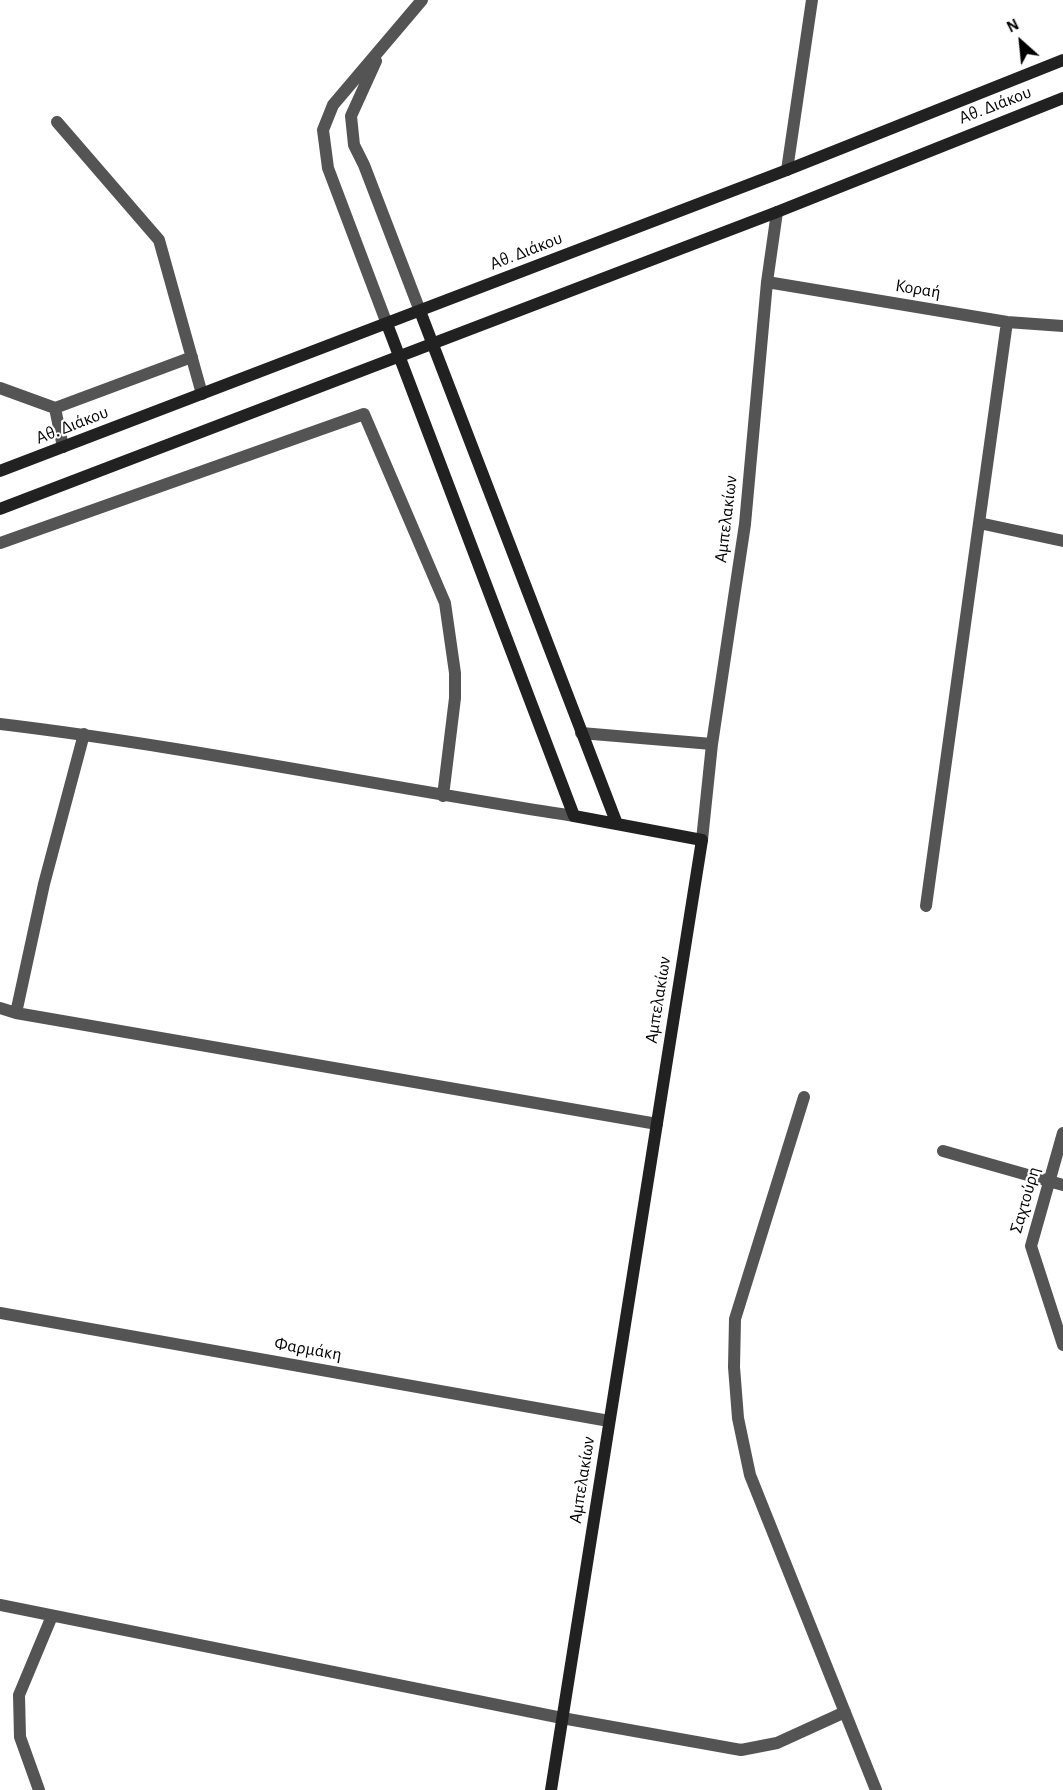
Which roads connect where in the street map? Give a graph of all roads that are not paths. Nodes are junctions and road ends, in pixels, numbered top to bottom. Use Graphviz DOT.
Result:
graph roads {
  1 [pos="422,0"];
  2 [pos="812,0"];
  3 [pos="381,49"];
  4 [pos="1063,60"];
  5 [pos="1063,98"];
  6 [pos="57,122"];
  7 [pos="787,170"];
  8 [pos="777,212"];
  9 [pos="767,282"];
  10 [pos="420,311"];
  11 [pos="1007,322"];
  12 [pos="387,324"];
  13 [pos="1063,326"];
  14 [pos="433,345"];
  15 [pos="192,357"];
  16 [pos="400,358"];
  17 [pos="0,388"];
  18 [pos="202,394"];
  19 [pos="55,408"];
  20 [pos="63,447"];
  21 [pos="0,471"];
  22 [pos="0,509"];
  23 [pos="979,524"];
  24 [pos="1063,541"];
  25 [pos="0,543"];
  26 [pos="0,724"];
  27 [pos="581,733"];
  28 [pos="84,734"];
  29 [pos="712,744"];
  30 [pos="443,796"];
  31 [pos="574,816"];
  32 [pos="616,824"];
  33 [pos="702,840"];
  34 [pos="926,906"];
  35 [pos="0,1008"];
  36 [pos="16,1014"];
  37 [pos="804,1097"];
  38 [pos="657,1124"];
  39 [pos="1063,1133"];
  40 [pos="943,1151"];
  41 [pos="1050,1180"];
  42 [pos="1063,1185"];
  43 [pos="0,1313"];
  44 [pos="1063,1345"];
  45 [pos="609,1421"];
  46 [pos="0,1605"];
  47 [pos="52,1616"];
  48 [pos="846,1712"];
  49 [pos="562,1718"];
  50 [pos="39,1790"];
  51 [pos="551,1790"];
  52 [pos="876,1790"];
  1 -- 3 [label="street"];
  2 -- 7 [label="street"];
  3 -- 10 [label="street"];
  3 -- 12 [label="street"];
  4 -- 7 [label="street, Αθ. Διάκου"];
  5 -- 8 [label="street, Αθ. Διάκου"];
  6 -- 15 [label="street"];
  7 -- 10 [label="street, Αθ. Διάκου"];
  8 -- 9 [label="street, Αμπελακίων"];
  8 -- 14 [label="street, Αθ. Διάκου"];
  9 -- 11 [label="street, Κοραή"];
  9 -- 29 [label="street, Αμπελακίων"];
  10 -- 12 [label="street, Αθ. Διάκου"];
  10 -- 14 [label="street"];
  11 -- 13 [label="street, Κοραή"];
  11 -- 23 [label="street"];
  12 -- 16 [label="street"];
  12 -- 18 [label="street, Αθ. Διάκου"];
  14 -- 16 [label="street, Αθ. Διάκου"];
  14 -- 27 [label="street"];
  15 -- 18 [label="street"];
  15 -- 19 [label="street"];
  16 -- 22 [label="street, Αθ. Διάκου"];
  16 -- 31 [label="street"];
  17 -- 19 [label="street"];
  18 -- 20 [label="street, Αθ. Διάκου"];
  19 -- 20 [label="street"];
  20 -- 21 [label="street, Αθ. Διάκου"];
  23 -- 24 [label="street"];
  23 -- 34 [label="street"];
  25 -- 30 [label="street"];
  26 -- 28 [label="street"];
  27 -- 29 [label="street"];
  27 -- 32 [label="street"];
  28 -- 30 [label="street"];
  28 -- 36 [label="street"];
  29 -- 33 [label="street, Αμπελακίων"];
  30 -- 31 [label="street"];
  31 -- 32 [label="street"];
  32 -- 33 [label="street"];
  33 -- 38 [label="street, Αμπελακίων"];
  35 -- 36 [label="street"];
  36 -- 38 [label="street"];
  37 -- 48 [label="street"];
  38 -- 45 [label="street, Αμπελακίων"];
  39 -- 41 [label="street, Σαχτούρη"];
  40 -- 41 [label="street"];
  41 -- 42 [label="street"];
  41 -- 44 [label="street, Σαχτούρη"];
  43 -- 45 [label="street, Φαρμάκη"];
  45 -- 49 [label="street, Αμπελακίων"];
  46 -- 47 [label="street"];
  47 -- 49 [label="street"];
  47 -- 50 [label="street"];
  48 -- 49 [label="street"];
  48 -- 52 [label="street"];
  49 -- 51 [label="street, Αμπελακίων"];
}
